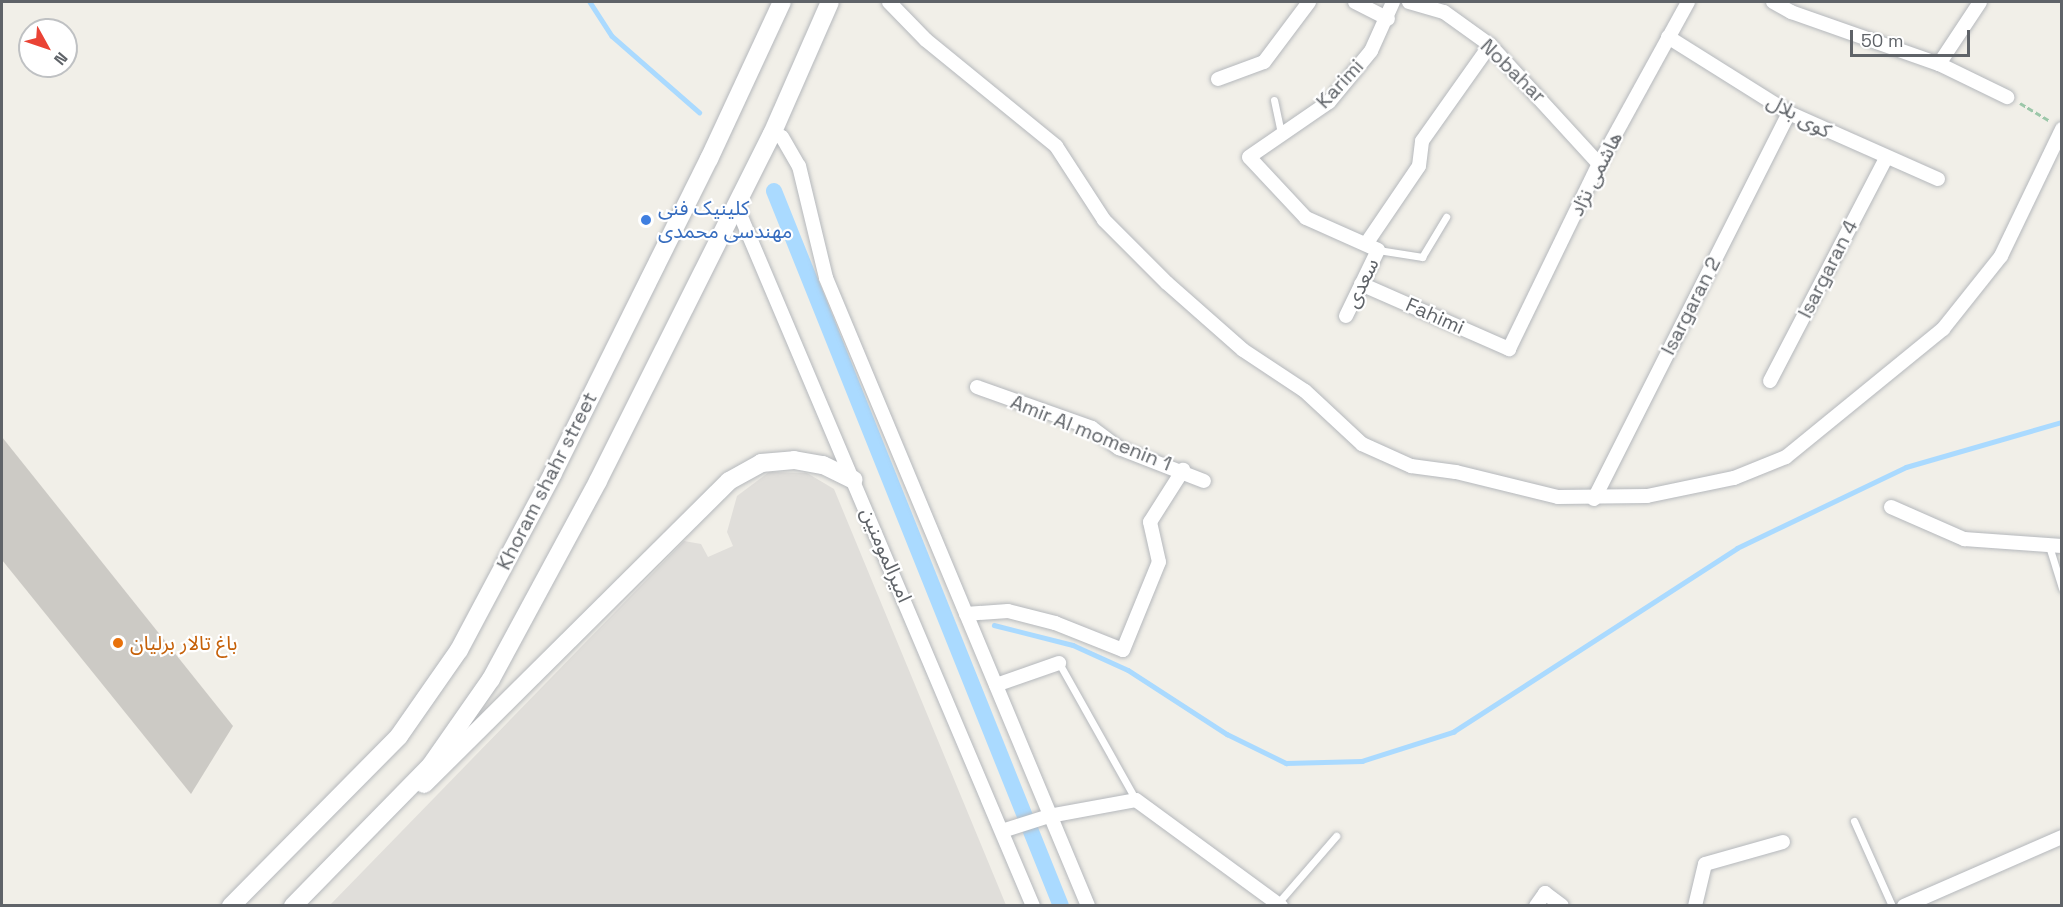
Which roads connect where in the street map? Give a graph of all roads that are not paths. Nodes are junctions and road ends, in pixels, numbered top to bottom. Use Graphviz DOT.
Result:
graph roads {
  1 [pos="768,2"];
  2 [pos="782,2"];
  3 [pos="830,2"];
  4 [pos="890,2"];
  5 [pos="1309,2"];
  6 [pos="1354,2"];
  7 [pos="1393,2"];
  8 [pos="1409,2"];
  9 [pos="1688,2"];
  10 [pos="1773,2"];
  11 [pos="1980,2"];
  12 [pos="1388,19"];
  13 [pos="773,21"];
  14 [pos="1668,37"];
  15 [pos="1490,45"];
  16 [pos="1939,64"];
  17 [pos="1218,79"];
  18 [pos="2007,97"];
  19 [pos="1274,100"];
  20 [pos="1789,112"];
  21 [pos="2057,125"];
  22 [pos="772,134"];
  23 [pos="1281,134"];
  24 [pos="1886,158"];
  25 [pos="1599,164"];
  26 [pos="1938,179"];
  27 [pos="736,205"];
  28 [pos="1446,217"];
  29 [pos="1372,247"];
  30 [pos="1361,284"];
  31 [pos="1346,316"];
  32 [pos="1509,349"];
  33 [pos="1770,381"];
  34 [pos="977,387"];
  35 [pos="1183,470"];
  36 [pos="854,480"];
  37 [pos="1204,481"];
  38 [pos="1594,499"];
  39 [pos="1892,507"];
  40 [pos="2055,546"];
  41 [pos="2061,588"];
  42 [pos="966,614"];
  43 [pos="1059,663"];
  44 [pos="996,685"];
  45 [pos="1136,800"];
  46 [pos="1048,816"];
  47 [pos="1854,821"];
  48 [pos="371,826"];
  49 [pos="1002,831"];
  50 [pos="1336,836"];
  51 [pos="2061,837"];
  52 [pos="1783,842"];
  53 [pos="1280,904"];
  54 [pos="232,906"];
  55 [pos="293,906"];
  56 [pos="1033,906"];
  57 [pos="1088,906"];
  58 [pos="1536,906"];
  59 [pos="1562,906"];
  60 [pos="1695,906"];
  61 [pos="1892,906"];
  62 [pos="1904,906"];
  1 -- 13 [label="main road"];
  2 -- 13 [label="main road, Khoram shahr street"];
  3 -- 22 [label="main road"];
  4 -- 38 [label="street"];
  5 -- 17 [label="street"];
  6 -- 12 [label="street"];
  7 -- 12 [label="street, Karimi"];
  8 -- 15 [label="street, Nobahar"];
  9 -- 14 [label="street, هاشمی نژاد"];
  10 -- 16 [label="street"];
  11 -- 16 [label="street"];
  12 -- 23 [label="street, Karimi"];
  13 -- 54 [label="main road, Khoram shahr street"];
  14 -- 20 [label="street, کوی بلال"];
  14 -- 25 [label="street, هاشمی نژاد"];
  15 -- 25 [label="street, Nobahar"];
  15 -- 29 [label="street, سعدی"];
  16 -- 18 [label="street"];
  19 -- 23 [label="lane"];
  20 -- 24 [label="street, کوی بلال"];
  20 -- 38 [label="street, Isargaran 2"];
  21 -- 38 [label="street"];
  22 -- 27 [label="main road"];
  22 -- 42 [label="street"];
  23 -- 29 [label="street, Karimi"];
  24 -- 26 [label="street, کوی بلال"];
  24 -- 33 [label="street, Isargaran 4"];
  25 -- 32 [label="street, هاشمی نژاد"];
  27 -- 36 [label="street, امیرالمومنین"];
  27 -- 48 [label="main road"];
  28 -- 29 [label="lane"];
  29 -- 30 [label="street, سعدی"];
  30 -- 31 [label="street, سعدی"];
  30 -- 32 [label="street, Fahimi"];
  34 -- 35 [label="street, Amir Al momenin 1"];
  35 -- 37 [label="street, Amir Al momenin 1"];
  35 -- 42 [label="street"];
  36 -- 48 [label="main road"];
  36 -- 49 [label="street, امیرالمومنین"];
  39 -- 40 [label="street"];
  40 -- 41 [label="lane"];
  42 -- 44 [label="street"];
  43 -- 44 [label="street"];
  43 -- 45 [label="lane"];
  44 -- 46 [label="street"];
  45 -- 46 [label="street"];
  45 -- 53 [label="street"];
  46 -- 49 [label="street"];
  46 -- 57 [label="street"];
  47 -- 61 [label="lane"];
  48 -- 55 [label="main road"];
  49 -- 56 [label="street, امیرالمومنین"];
  50 -- 53 [label="lane"];
  51 -- 62 [label="street"];
  52 -- 60 [label="street"];
  58 -- 59 [label="street"];
}
